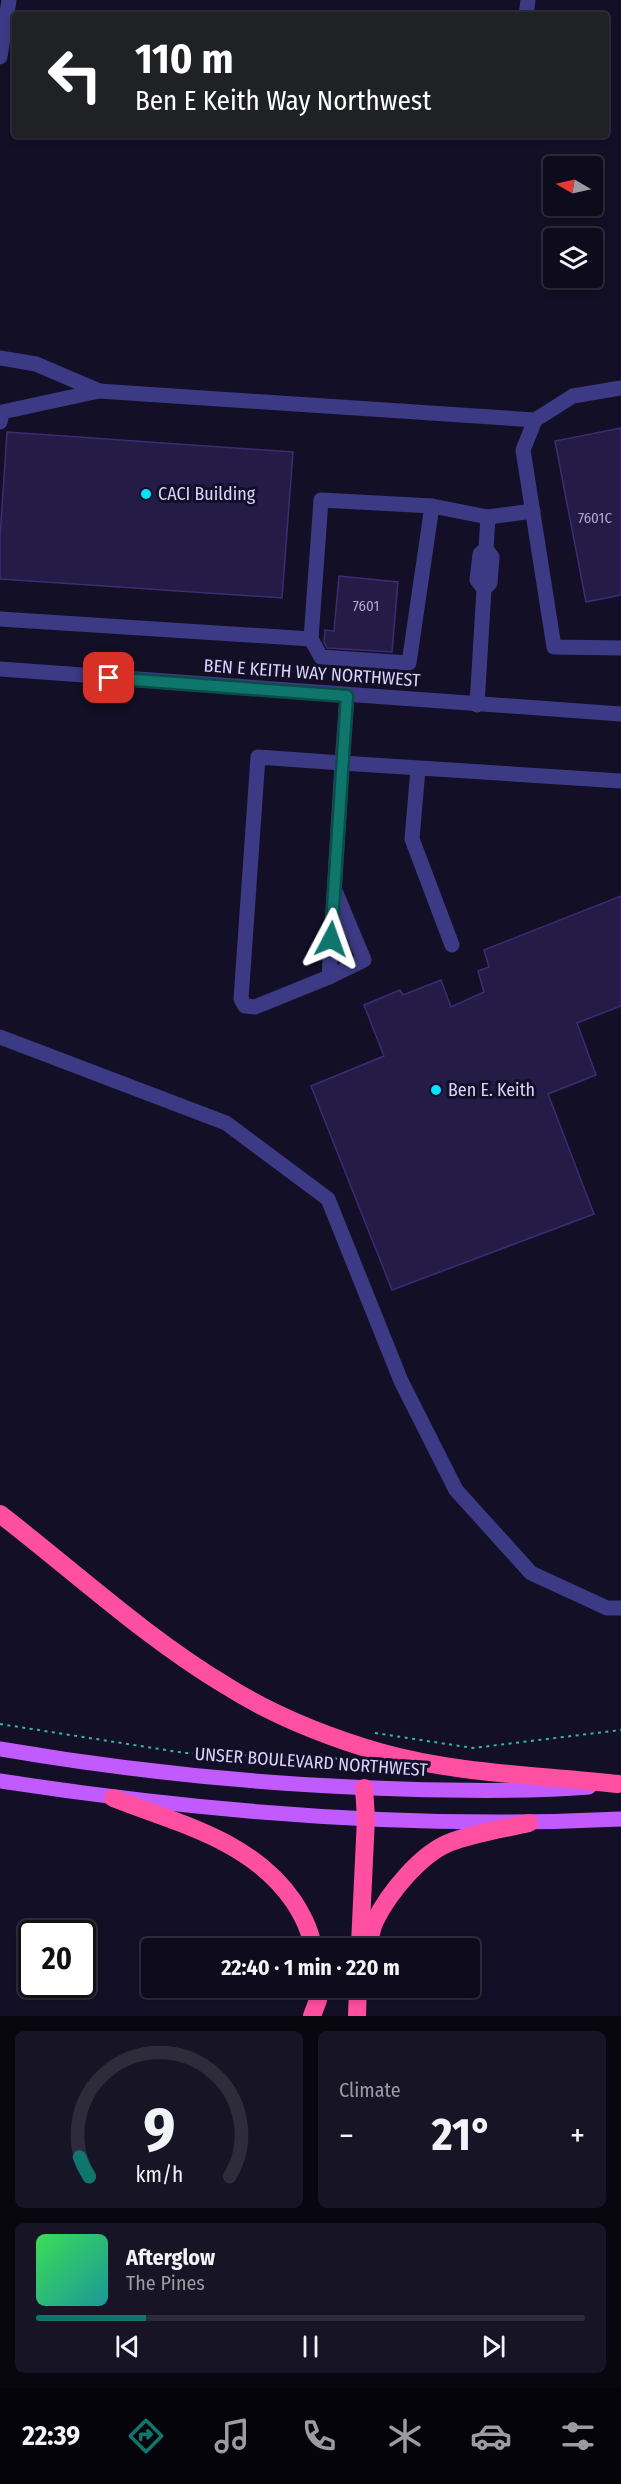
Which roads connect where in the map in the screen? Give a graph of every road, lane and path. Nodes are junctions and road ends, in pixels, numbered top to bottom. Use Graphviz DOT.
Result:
graph roads {
  1 [pos="9,0"];
  2 [pos="10,33"];
  3 [pos="0,57"];
  4 [pos="0,358"];
  5 [pos="621,388"];
  6 [pos="99,391"];
  7 [pos="535,420"];
  8 [pos="0,422"];
  9 [pos="432,506"];
  10 [pos="533,511"];
  11 [pos="488,517"];
  12 [pos="0,619"];
  13 [pos="311,639"];
  14 [pos="621,648"];
  15 [pos="0,669"];
  16 [pos="347,696"];
  17 [pos="477,705"];
  18 [pos="621,714"];
  19 [pos="342,763"];
  20 [pos="418,769"];
  21 [pos="621,781"];
  22 [pos="334,888"];
  23 [pos="452,945"];
  24 [pos="329,977"];
  25 [pos="0,1037"];
  26 [pos="0,1514"];
  27 [pos="621,1608"];
  28 [pos="0,1724"];
  29 [pos="621,1730"];
  30 [pos="370,1732"];
  31 [pos="0,1749"];
  32 [pos="347,1760"];
  33 [pos="0,1781"];
  34 [pos="620,1784"];
  35 [pos="364,1788"];
  36 [pos="113,1798"];
  37 [pos="366,1818"];
  38 [pos="621,1820"];
  39 [pos="529,1823"];
  40 [pos="311,1938"];
  41 [pos="360,1938"];
  42 [pos="370,1938"];
  43 [pos="318,1998"];
  44 [pos="358,1998"];
  45 [pos="312,2016"];
  46 [pos="357,2016"];
  1 -- 2 [label="street"];
  2 -- 3 [label="street"];
  4 -- 6 [label="street"];
  5 -- 7 [label="street"];
  6 -- 7 [label="street"];
  6 -- 8 [label="street"];
  7 -- 10 [label="street"];
  9 -- 11 [label="street"];
  9 -- 13 [label="street"];
  9 -- 13 [label="street"];
  10 -- 11 [label="street"];
  10 -- 14 [label="street"];
  11 -- 17 [label="street"];
  12 -- 13 [label="street"];
  15 -- 16 [label="street, BEN E KEITH WAY NORTHWEST"];
  16 -- 17 [label="street, BEN E KEITH WAY NORTHWEST"];
  16 -- 19 [label="street"];
  17 -- 18 [label="street, BEN E KEITH WAY NORTHWEST"];
  19 -- 20 [label="street"];
  19 -- 22 [label="street"];
  19 -- 24 [label="street"];
  20 -- 21 [label="street"];
  20 -- 23 [label="street"];
  22 -- 24 [label="street"];
  22 -- 24 [label="street"];
  25 -- 27 [label="street"];
  26 -- 34 [label="highway"];
  28 -- 32 [label="path"];
  29 -- 30 [label="path"];
  31 -- 35 [label="main road, UNSER BOULEVARD NORTHWEST"];
  33 -- 36 [label="main road"];
  34 -- 35 [label="main road, UNSER BOULEVARD NORTHWEST"];
  35 -- 37 [label="highway"];
  36 -- 37 [label="main road"];
  36 -- 40 [label="highway"];
  37 -- 39 [label="main road"];
  37 -- 41 [label="highway"];
  38 -- 39 [label="main road"];
  39 -- 42 [label="highway"];
  43 -- 45 [label="highway"];
  44 -- 46 [label="highway"];
}
